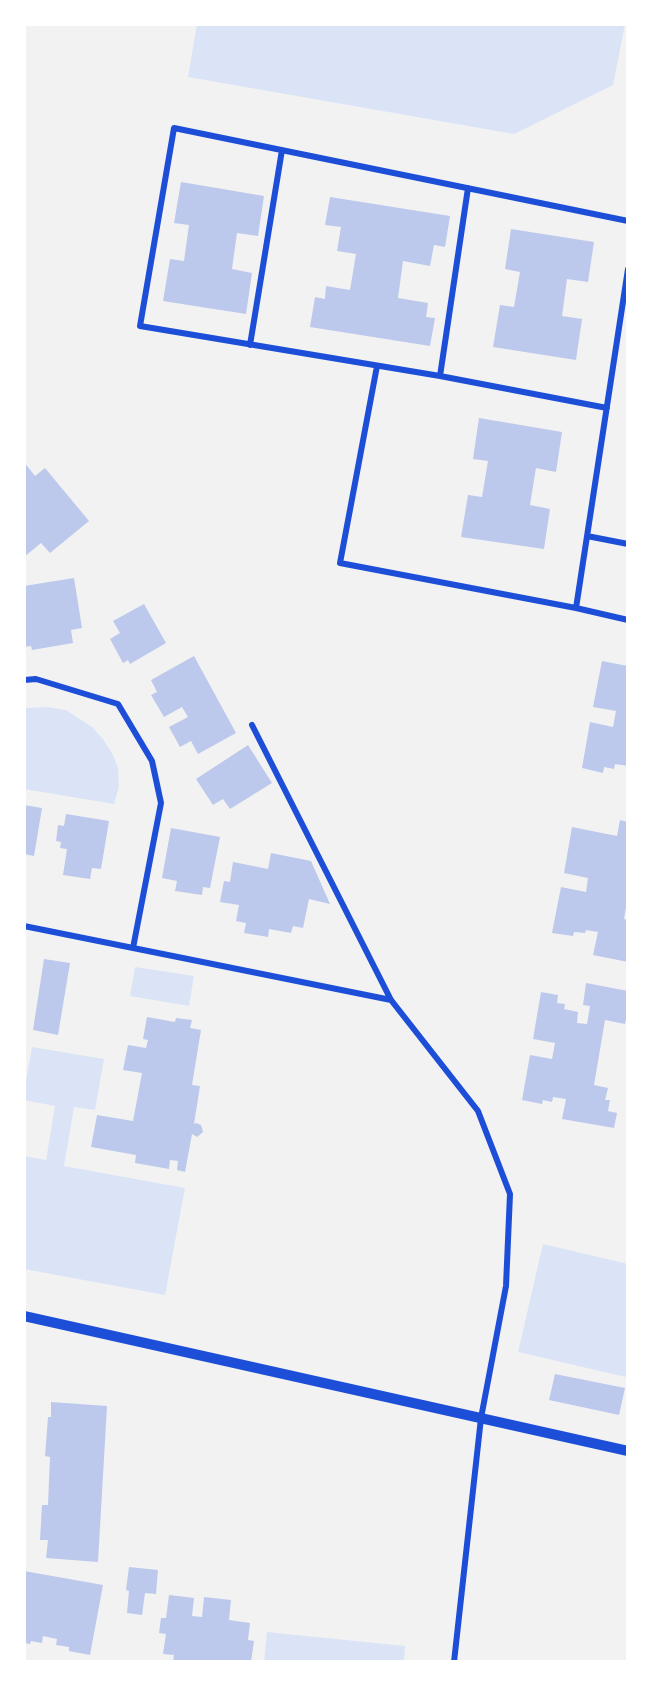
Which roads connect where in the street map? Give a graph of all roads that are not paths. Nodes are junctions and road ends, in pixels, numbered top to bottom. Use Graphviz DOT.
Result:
graph roads {
  1 [pos="282,150"];
  2 [pos="468,188"];
  3 [pos="628,221"];
  4 [pos="628,268"];
  5 [pos="250,345"];
  6 [pos="376,366"];
  7 [pos="440,376"];
  8 [pos="607,408"];
  9 [pos="587,536"];
  10 [pos="628,544"];
  11 [pos="576,608"];
  12 [pos="628,620"];
  13 [pos="24,680"];
  14 [pos="252,725"];
  15 [pos="24,926"];
  16 [pos="133,948"];
  17 [pos="391,1000"];
  18 [pos="24,1316"];
  19 [pos="481,1418"];
  20 [pos="628,1451"];
  21 [pos="454,1662"];
  1 -- 2 [label="street"];
  1 -- 5 [label="street"];
  1 -- 5 [label="street"];
  2 -- 3 [label="street"];
  2 -- 7 [label="street"];
  4 -- 8 [label="street"];
  5 -- 6 [label="street"];
  6 -- 7 [label="street"];
  6 -- 11 [label="street"];
  7 -- 8 [label="street"];
  8 -- 9 [label="street"];
  9 -- 10 [label="street"];
  9 -- 11 [label="street"];
  11 -- 12 [label="street"];
  13 -- 16 [label="street"];
  14 -- 17 [label="street"];
  15 -- 16 [label="street"];
  16 -- 17 [label="street"];
  17 -- 19 [label="street"];
  18 -- 19 [label="street"];
  19 -- 20 [label="street"];
  19 -- 21 [label="street"];
}
